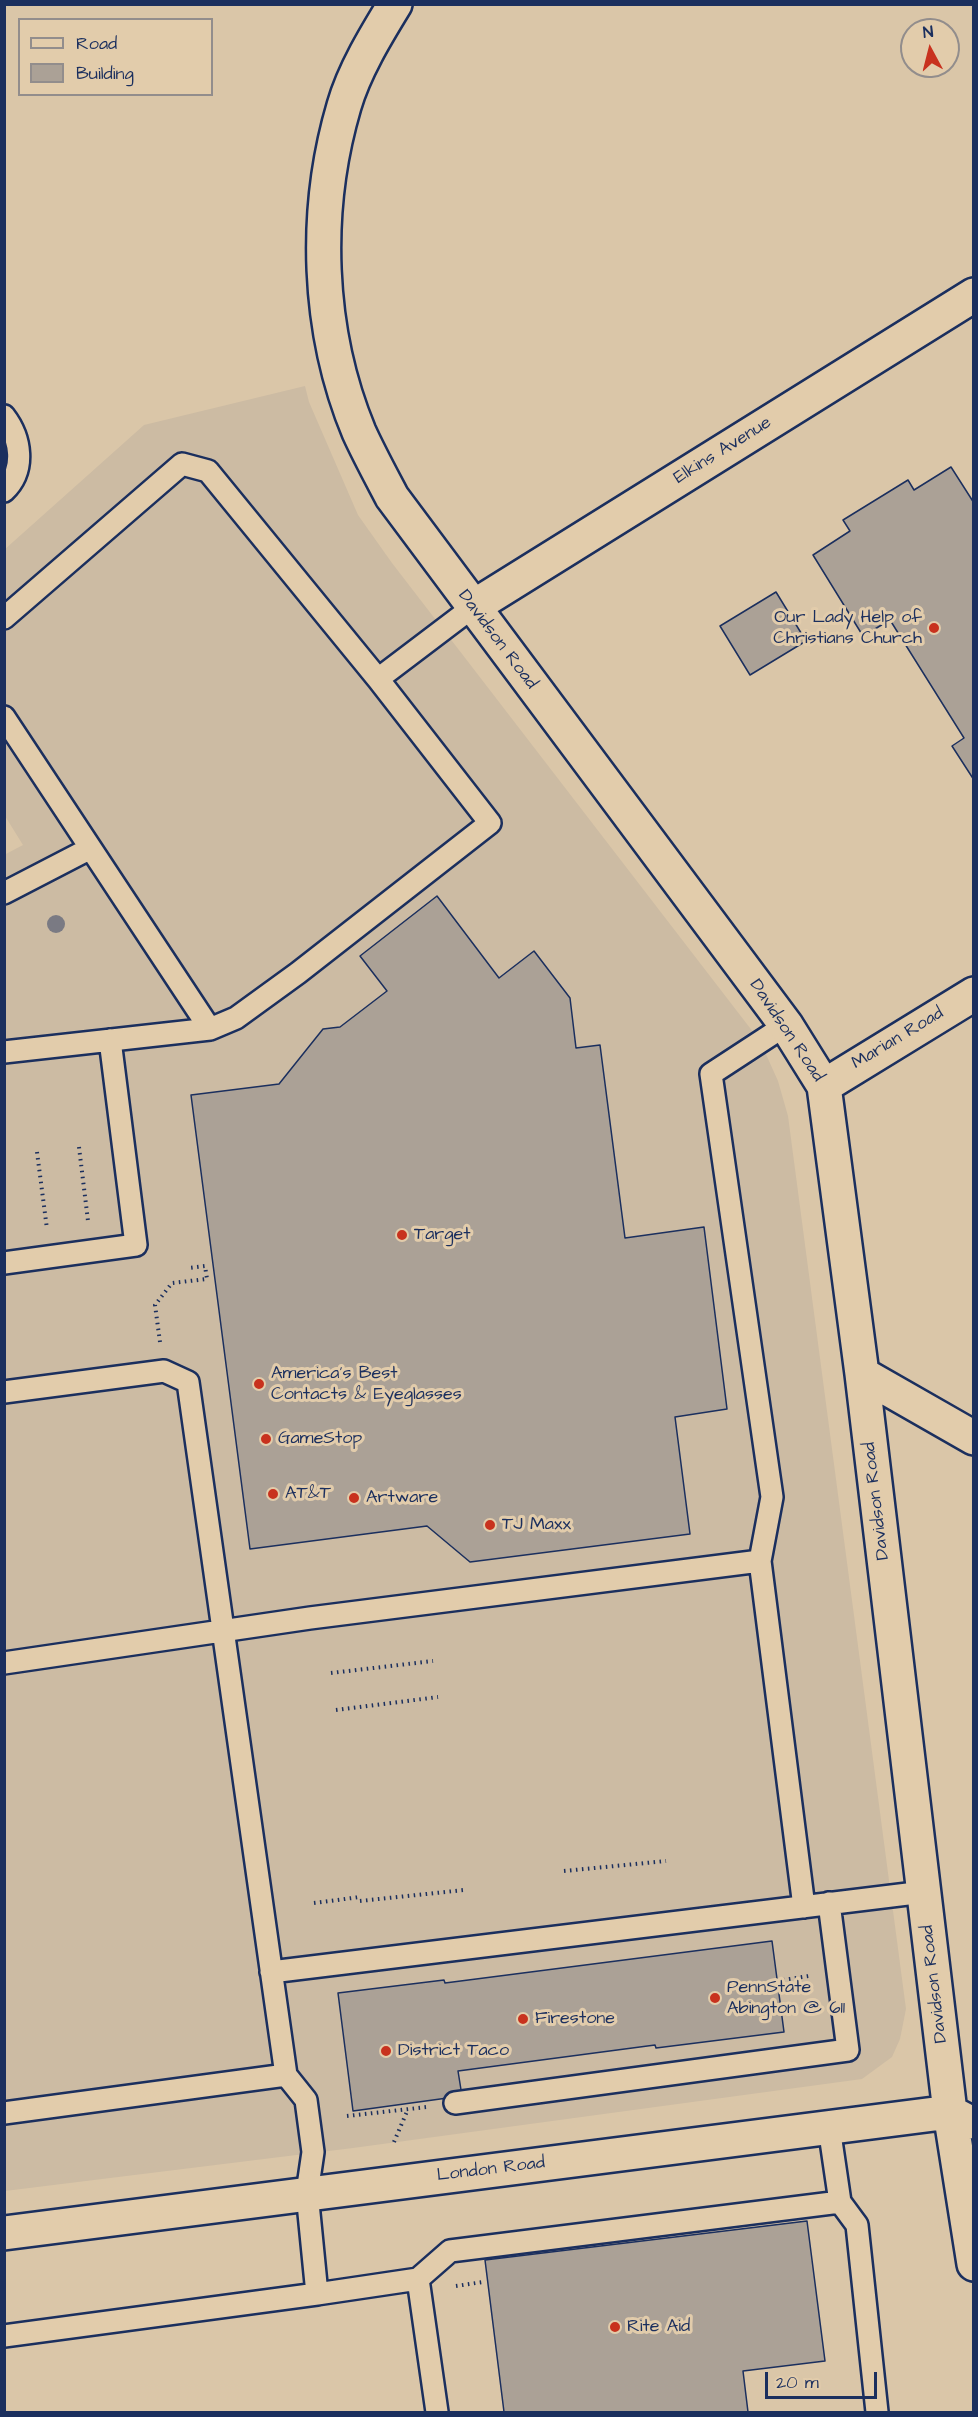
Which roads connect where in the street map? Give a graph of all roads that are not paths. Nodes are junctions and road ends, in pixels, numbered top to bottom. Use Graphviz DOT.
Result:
graph roads {
  1 [pos="395,4"];
  2 [pos="974,295"];
  3 [pos="4,416"];
  4 [pos="4,491"];
  5 [pos="473,607"];
  6 [pos="4,618"];
  7 [pos="378,679"];
  8 [pos="4,717"];
  9 [pos="89,849"];
  10 [pos="4,893"];
  11 [pos="974,993"];
  12 [pos="786,1024"];
  13 [pos="210,1029"];
  14 [pos="110,1040"];
  15 [pos="4,1052"];
  16 [pos="824,1086"];
  17 [pos="4,1263"];
  18 [pos="862,1374"];
  19 [pos="4,1392"];
  20 [pos="974,1438"];
  21 [pos="760,1561"];
  22 [pos="222,1632"];
  23 [pos="4,1663"];
  24 [pos="924,1892"];
  25 [pos="829,1903"];
  26 [pos="804,1907"];
  27 [pos="272,1972"];
  28 [pos="286,2074"];
  29 [pos="455,2103"];
  30 [pos="4,2113"];
  31 [pos="962,2118"];
  32 [pos="829,2127"];
  33 [pos="307,2193"];
  34 [pos="840,2202"];
  35 [pos="4,2233"];
  36 [pos="974,2264"];
  37 [pos="418,2278"];
  38 [pos="317,2294"];
  39 [pos="4,2336"];
  40 [pos="437,2412"];
  41 [pos="878,2412"];
  1 -- 5 [label="street, Davidson Road"];
  2 -- 5 [label="street, Elkins Avenue"];
  3 -- 4 [label="lane"];
  5 -- 7 [label="lane"];
  5 -- 12 [label="street, Davidson Road"];
  6 -- 7 [label="lane"];
  7 -- 13 [label="lane"];
  8 -- 9 [label="lane"];
  9 -- 10 [label="lane"];
  9 -- 13 [label="lane"];
  11 -- 16 [label="street, Marian Road"];
  12 -- 16 [label="street, Davidson Road"];
  12 -- 21 [label="lane"];
  13 -- 14 [label="lane"];
  14 -- 15 [label="lane"];
  14 -- 17 [label="lane"];
  16 -- 18 [label="street, Davidson Road"];
  18 -- 20 [label="street"];
  18 -- 24 [label="street, Davidson Road"];
  19 -- 22 [label="lane"];
  21 -- 22 [label="lane"];
  21 -- 26 [label="lane"];
  22 -- 23 [label="lane"];
  22 -- 27 [label="lane"];
  24 -- 25 [label="lane"];
  24 -- 31 [label="street, Davidson Road"];
  25 -- 26 [label="lane"];
  25 -- 29 [label="lane"];
  26 -- 27 [label="lane"];
  27 -- 28 [label="lane"];
  28 -- 30 [label="lane"];
  28 -- 33 [label="lane"];
  31 -- 32 [label="street, London Road"];
  31 -- 36 [label="street, Davidson Road"];
  32 -- 33 [label="street, London Road"];
  32 -- 34 [label="lane"];
  33 -- 35 [label="street, London Road"];
  33 -- 38 [label="lane"];
  34 -- 37 [label="lane"];
  34 -- 41 [label="lane"];
  37 -- 38 [label="lane"];
  37 -- 40 [label="lane"];
  38 -- 39 [label="lane"];
}
